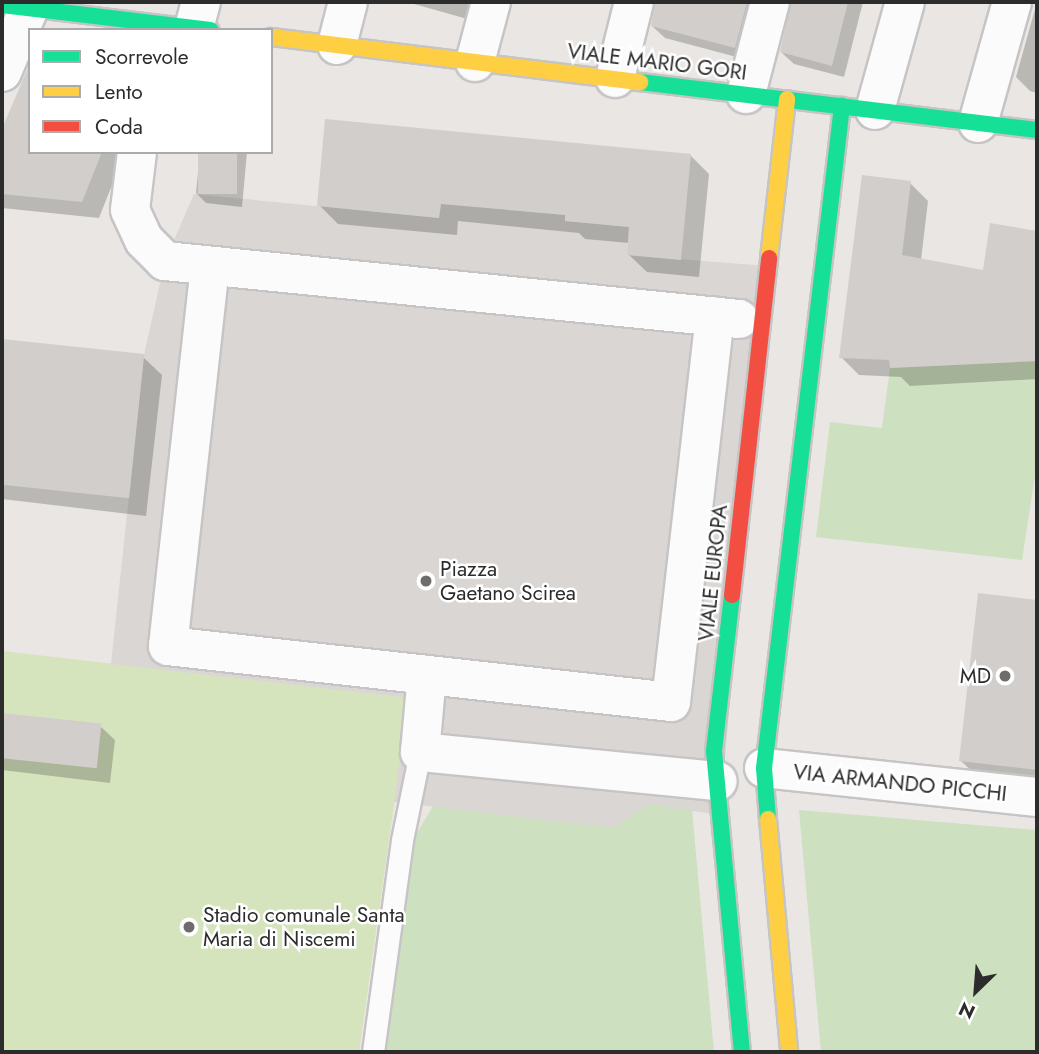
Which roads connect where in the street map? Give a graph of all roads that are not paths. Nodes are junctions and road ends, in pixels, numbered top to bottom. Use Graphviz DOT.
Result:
graph roads {
  1 [pos="348,2"];
  2 [pos="491,2"];
  3 [pos="634,2"];
  4 [pos="770,2"];
  5 [pos="905,2"];
  6 [pos="1012,2"];
  7 [pos="34,6"];
  8 [pos="202,20"];
  9 [pos="152,26"];
  10 [pos="273,37"];
  11 [pos="337,45"];
  12 [pos="475,62"];
  13 [pos="2,72"];
  14 [pos="615,78"];
  15 [pos="746,94"];
  16 [pos="787,99"];
  17 [pos="858,108"];
  18 [pos="978,122"];
  19 [pos="1037,130"];
  20 [pos="137,154"];
  21 [pos="210,266"];
  22 [pos="715,316"];
  23 [pos="763,321"];
  24 [pos="427,675"];
  25 [pos="420,752"];
  26 [pos="764,768"];
  27 [pos="718,780"];
  28 [pos="1037,797"];
  29 [pos="373,1052"];
  30 [pos="742,1052"];
  31 [pos="789,1052"];
  1 -- 11 [label="street"];
  2 -- 12 [label="street"];
  3 -- 14 [label="street"];
  4 -- 15 [label="street"];
  5 -- 17 [label="street"];
  6 -- 18 [label="street"];
  7 -- 9 [label="street"];
  7 -- 13 [label="street"];
  8 -- 9 [label="street"];
  10 -- 11 [label="street, VIALE MARIO GORI"];
  11 -- 12 [label="street, VIALE MARIO GORI"];
  12 -- 14 [label="street, VIALE MARIO GORI"];
  14 -- 15 [label="street, VIALE MARIO GORI"];
  15 -- 16 [label="street, VIALE MARIO GORI"];
  16 -- 17 [label="street, VIALE MARIO GORI"];
  16 -- 23 [label="street, VIALE EUROPA"];
  17 -- 18 [label="street, VIALE MARIO GORI"];
  17 -- 26 [label="street"];
  18 -- 19 [label="street, VIALE MARIO GORI"];
  20 -- 21 [label="street"];
  21 -- 22 [label="street"];
  21 -- 24 [label="street"];
  22 -- 23 [label="street"];
  22 -- 24 [label="street"];
  23 -- 27 [label="street, VIALE EUROPA"];
  24 -- 25 [label="street"];
  25 -- 27 [label="street"];
  25 -- 29 [label="lane"];
  26 -- 28 [label="street, VIA ARMANDO PICCHI"];
  26 -- 31 [label="street"];
  27 -- 30 [label="street, VIALE EUROPA"];
}
